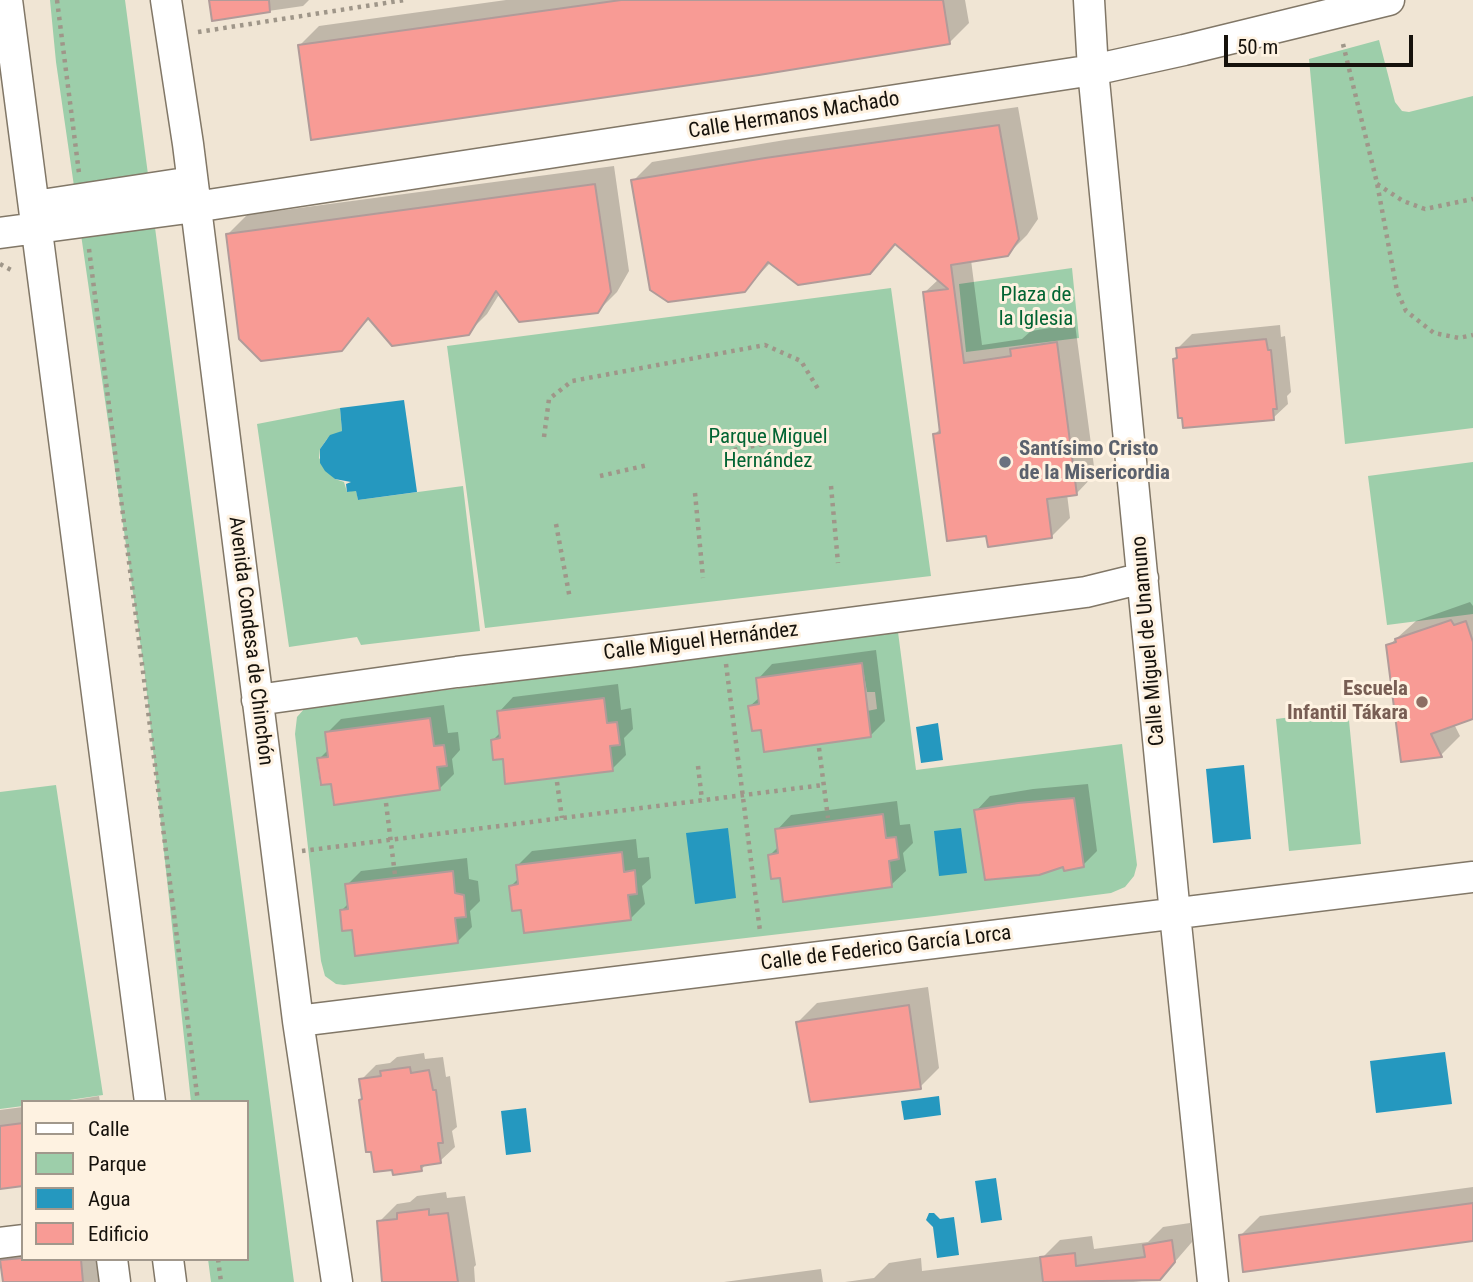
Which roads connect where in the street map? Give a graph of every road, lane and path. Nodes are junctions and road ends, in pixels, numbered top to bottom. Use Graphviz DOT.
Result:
graph roads {
  1 [pos="7,0"];
  2 [pos="57,0"];
  3 [pos="166,0"];
  4 [pos="405,0"];
  5 [pos="1089,0"];
  6 [pos="1389,0"];
  7 [pos="198,32"];
  8 [pos="1343,44"];
  9 [pos="1093,70"];
  10 [pos="1377,183"];
  11 [pos="194,195"];
  12 [pos="82,198"];
  13 [pos="1473,199"];
  14 [pos="36,217"];
  15 [pos="0,233"];
  16 [pos="89,247"];
  17 [pos="1473,335"];
  18 [pos="820,392"];
  19 [pos="544,437"];
  20 [pos="773,442"];
  21 [pos="734,450"];
  22 [pos="648,465"];
  23 [pos="600,476"];
  24 [pos="831,486"];
  25 [pos="695,493"];
  26 [pos="555,524"];
  27 [pos="838,563"];
  28 [pos="703,578"];
  29 [pos="1143,578"];
  30 [pos="570,599"];
  31 [pos="725,656"];
  32 [pos="257,699"];
  33 [pos="818,748"];
  34 [pos="698,766"];
  35 [pos="557,782"];
  36 [pos="823,785"];
  37 [pos="743,795"];
  38 [pos="702,800"];
  39 [pos="386,803"];
  40 [pos="562,818"];
  41 [pos="828,818"];
  42 [pos="391,839"];
  43 [pos="301,851"];
  44 [pos="395,875"];
  45 [pos="1473,877"];
  46 [pos="1175,914"];
  47 [pos="760,931"];
  48 [pos="298,1021"];
  49 [pos="150,1100"];
  50 [pos="198,1100"];
  51 [pos="21,1240"];
  52 [pos="0,1243"];
  53 [pos="112,1261"];
  54 [pos="168,1261"];
  55 [pos="218,1261"];
  56 [pos="115,1282"];
  57 [pos="171,1282"];
  58 [pos="221,1282"];
  59 [pos="337,1282"];
  60 [pos="1213,1282"];
  1 -- 14 [label="street"];
  2 -- 12 [label="path"];
  3 -- 11 [label="street, Avenida Condesa de Chinchón"];
  4 -- 7 [label="path"];
  5 -- 9 [label="street, Calle Miguel de Unamuno"];
  6 -- 9 [label="street, Calle Hermanos Machado"];
  8 -- 10 [label="path"];
  9 -- 11 [label="street, Calle Hermanos Machado"];
  9 -- 29 [label="street, Calle Miguel de Unamuno"];
  10 -- 13 [label="path"];
  10 -- 17 [label="path"];
  11 -- 12 [label="street"];
  11 -- 14 [label="street"];
  11 -- 32 [label="street, Avenida Condesa de Chinchón"];
  12 -- 14 [label="street"];
  14 -- 15 [label="street"];
  14 -- 49 [label="street"];
  16 -- 50 [label="path"];
  18 -- 19 [label="path"];
  20 -- 21 [label="path"];
  22 -- 23 [label="path"];
  24 -- 27 [label="path"];
  25 -- 28 [label="path"];
  26 -- 30 [label="path"];
  29 -- 32 [label="street, Calle Miguel Hernández"];
  29 -- 46 [label="street, Calle Miguel de Unamuno"];
  31 -- 37 [label="path"];
  32 -- 48 [label="street, Avenida Condesa de Chinchón"];
  33 -- 36 [label="path"];
  34 -- 38 [label="path"];
  35 -- 40 [label="path"];
  36 -- 37 [label="path"];
  36 -- 41 [label="path"];
  37 -- 38 [label="path"];
  37 -- 47 [label="path"];
  38 -- 40 [label="path"];
  39 -- 42 [label="path"];
  40 -- 42 [label="path"];
  42 -- 43 [label="path"];
  42 -- 44 [label="path"];
  45 -- 46 [label="street, Calle de Federico García Lorca"];
  46 -- 48 [label="street, Calle de Federico García Lorca"];
  46 -- 60 [label="street, Calle Miguel de Unamuno"];
  48 -- 59 [label="street, Avenida Condesa de Chinchón"];
  51 -- 52 [label="street"];
  53 -- 56 [label="street"];
  54 -- 57 [label="street"];
  55 -- 58 [label="path"];
}
